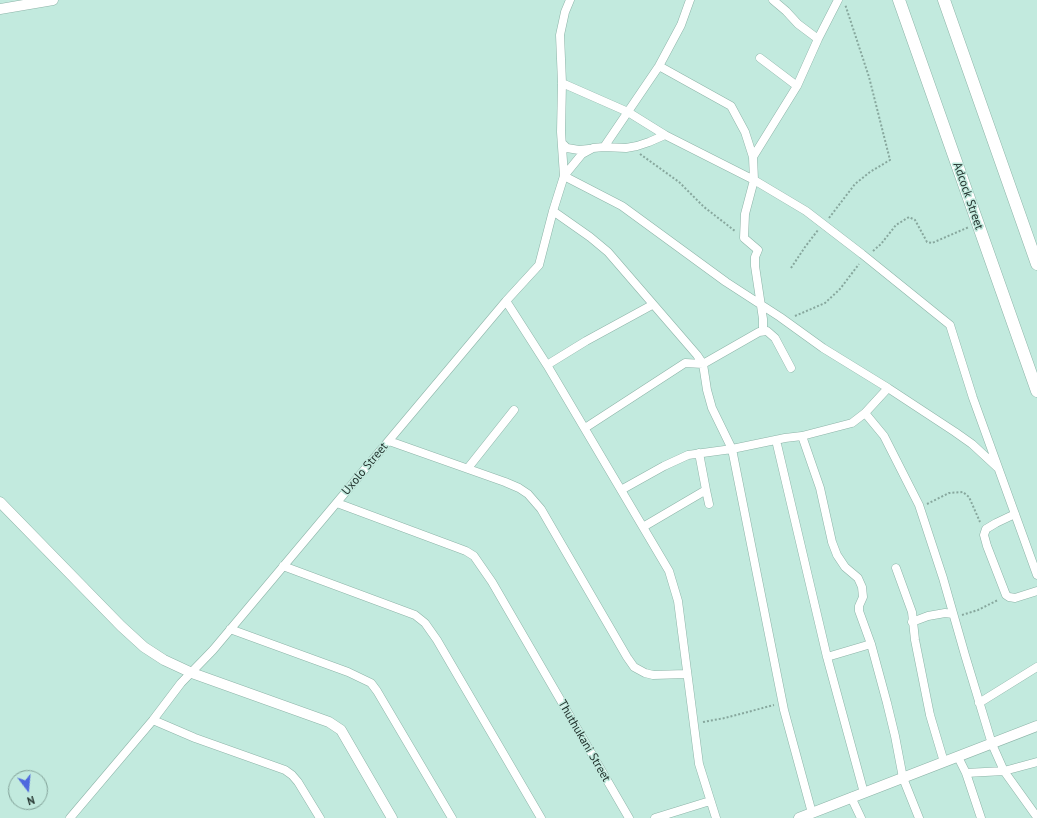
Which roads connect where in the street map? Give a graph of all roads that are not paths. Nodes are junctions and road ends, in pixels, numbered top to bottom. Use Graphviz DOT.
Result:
graph roads {
  1 [pos="53,0"];
  2 [pos="570,0"];
  3 [pos="690,0"];
  4 [pos="773,0"];
  5 [pos="838,0"];
  6 [pos="899,0"];
  7 [pos="944,0"];
  8 [pos="0,9"];
  9 [pos="818,39"];
  10 [pos="760,58"];
  11 [pos="659,66"];
  12 [pos="562,83"];
  13 [pos="797,86"];
  14 [pos="628,112"];
  15 [pos="665,135"];
  16 [pos="562,143"];
  17 [pos="604,147"];
  18 [pos="593,148"];
  19 [pos="753,157"];
  20 [pos="564,176"];
  21 [pos="754,180"];
  22 [pos="553,211"];
  23 [pos="1037,264"];
  24 [pos="506,301"];
  25 [pos="760,304"];
  26 [pos="652,305"];
  27 [pos="763,331"];
  28 [pos="703,364"];
  29 [pos="547,365"];
  30 [pos="791,368"];
  31 [pos="888,388"];
  32 [pos="1037,391"];
  33 [pos="514,410"];
  34 [pos="865,413"];
  35 [pos="585,428"];
  36 [pos="802,436"];
  37 [pos="776,440"];
  38 [pos="389,441"];
  39 [pos="732,449"];
  40 [pos="699,453"];
  41 [pos="468,468"];
  42 [pos="998,468"];
  43 [pos="621,490"];
  44 [pos="706,490"];
  45 [pos="0,502"];
  46 [pos="337,503"];
  47 [pos="708,504"];
  48 [pos="1015,514"];
  49 [pos="643,527"];
  50 [pos="284,566"];
  51 [pos="896,568"];
  52 [pos="1037,575"];
  53 [pos="1037,591"];
  54 [pos="953,614"];
  55 [pos="912,622"];
  56 [pos="230,629"];
  57 [pos="871,644"];
  58 [pos="827,657"];
  59 [pos="1037,667"];
  60 [pos="192,673"];
  61 [pos="686,674"];
  62 [pos="979,703"];
  63 [pos="153,720"];
  64 [pos="1037,726"];
  65 [pos="992,744"];
  66 [pos="958,757"];
  67 [pos="944,762"];
  68 [pos="1037,762"];
  69 [pos="1004,771"];
  70 [pos="966,773"];
  71 [pos="903,778"];
  72 [pos="864,793"];
  73 [pos="851,798"];
  74 [pos="710,801"];
  75 [pos="812,813"];
  76 [pos="1037,817"];
  77 [pos="70,818"];
  78 [pos="320,818"];
  79 [pos="392,818"];
  80 [pos="452,818"];
  81 [pos="541,818"];
  82 [pos="629,818"];
  83 [pos="655,818"];
  84 [pos="716,818"];
  85 [pos="799,818"];
  86 [pos="861,818"];
  87 [pos="919,818"];
  88 [pos="981,818"];
  1 -- 8 [label="street"];
  2 -- 12 [label="street"];
  3 -- 11 [label="street"];
  4 -- 9 [label="street"];
  5 -- 9 [label="street"];
  6 -- 32 [label="main road, Adcock Street"];
  7 -- 23 [label="main road"];
  9 -- 13 [label="street"];
  10 -- 13 [label="street"];
  11 -- 14 [label="street"];
  11 -- 19 [label="street"];
  12 -- 14 [label="street"];
  12 -- 16 [label="street"];
  13 -- 19 [label="street"];
  14 -- 15 [label="street"];
  14 -- 17 [label="street"];
  15 -- 17 [label="street"];
  15 -- 21 [label="street"];
  16 -- 18 [label="street"];
  16 -- 20 [label="street"];
  17 -- 18 [label="street"];
  18 -- 20 [label="street"];
  19 -- 21 [label="street"];
  20 -- 22 [label="street"];
  20 -- 25 [label="street"];
  21 -- 25 [label="street"];
  21 -- 42 [label="street"];
  22 -- 24 [label="street, Uxolo Street"];
  22 -- 26 [label="street"];
  24 -- 29 [label="street"];
  24 -- 38 [label="street, Uxolo Street"];
  25 -- 27 [label="street"];
  25 -- 31 [label="street"];
  26 -- 28 [label="street"];
  26 -- 29 [label="street"];
  27 -- 28 [label="street"];
  27 -- 30 [label="street"];
  28 -- 35 [label="street"];
  28 -- 39 [label="street"];
  29 -- 35 [label="street"];
  31 -- 34 [label="street"];
  31 -- 42 [label="street"];
  33 -- 41 [label="street"];
  34 -- 36 [label="street"];
  34 -- 54 [label="street"];
  35 -- 43 [label="street"];
  36 -- 37 [label="street"];
  36 -- 57 [label="street"];
  37 -- 39 [label="street"];
  37 -- 58 [label="street"];
  38 -- 41 [label="street"];
  38 -- 46 [label="street, Uxolo Street"];
  39 -- 40 [label="street"];
  39 -- 75 [label="street"];
  40 -- 43 [label="street"];
  40 -- 44 [label="street"];
  41 -- 61 [label="street"];
  42 -- 48 [label="street"];
  43 -- 49 [label="street"];
  44 -- 47 [label="street"];
  44 -- 49 [label="street"];
  45 -- 60 [label="street"];
  46 -- 50 [label="street, Uxolo Street"];
  46 -- 82 [label="street, Thuthukani Street"];
  48 -- 52 [label="street"];
  48 -- 53 [label="street"];
  49 -- 61 [label="street"];
  50 -- 56 [label="street, Uxolo Street"];
  50 -- 81 [label="street"];
  51 -- 55 [label="street"];
  54 -- 55 [label="street"];
  54 -- 62 [label="street"];
  55 -- 67 [label="street"];
  56 -- 60 [label="street, Uxolo Street"];
  56 -- 80 [label="street"];
  57 -- 58 [label="street"];
  57 -- 71 [label="street"];
  58 -- 72 [label="street"];
  59 -- 62 [label="street"];
  60 -- 63 [label="street, Uxolo Street"];
  60 -- 79 [label="street"];
  61 -- 74 [label="street"];
  62 -- 65 [label="street"];
  63 -- 77 [label="street, Uxolo Street"];
  63 -- 78 [label="street"];
  64 -- 65 [label="street"];
  65 -- 66 [label="street"];
  65 -- 69 [label="street"];
  66 -- 67 [label="street"];
  66 -- 70 [label="street"];
  67 -- 71 [label="street"];
  68 -- 69 [label="street"];
  69 -- 70 [label="street"];
  69 -- 76 [label="street"];
  70 -- 88 [label="street"];
  71 -- 72 [label="street"];
  71 -- 87 [label="street"];
  72 -- 73 [label="street"];
  73 -- 75 [label="street"];
  73 -- 86 [label="street"];
  74 -- 83 [label="street"];
  74 -- 84 [label="street"];
  75 -- 85 [label="street"];
}
